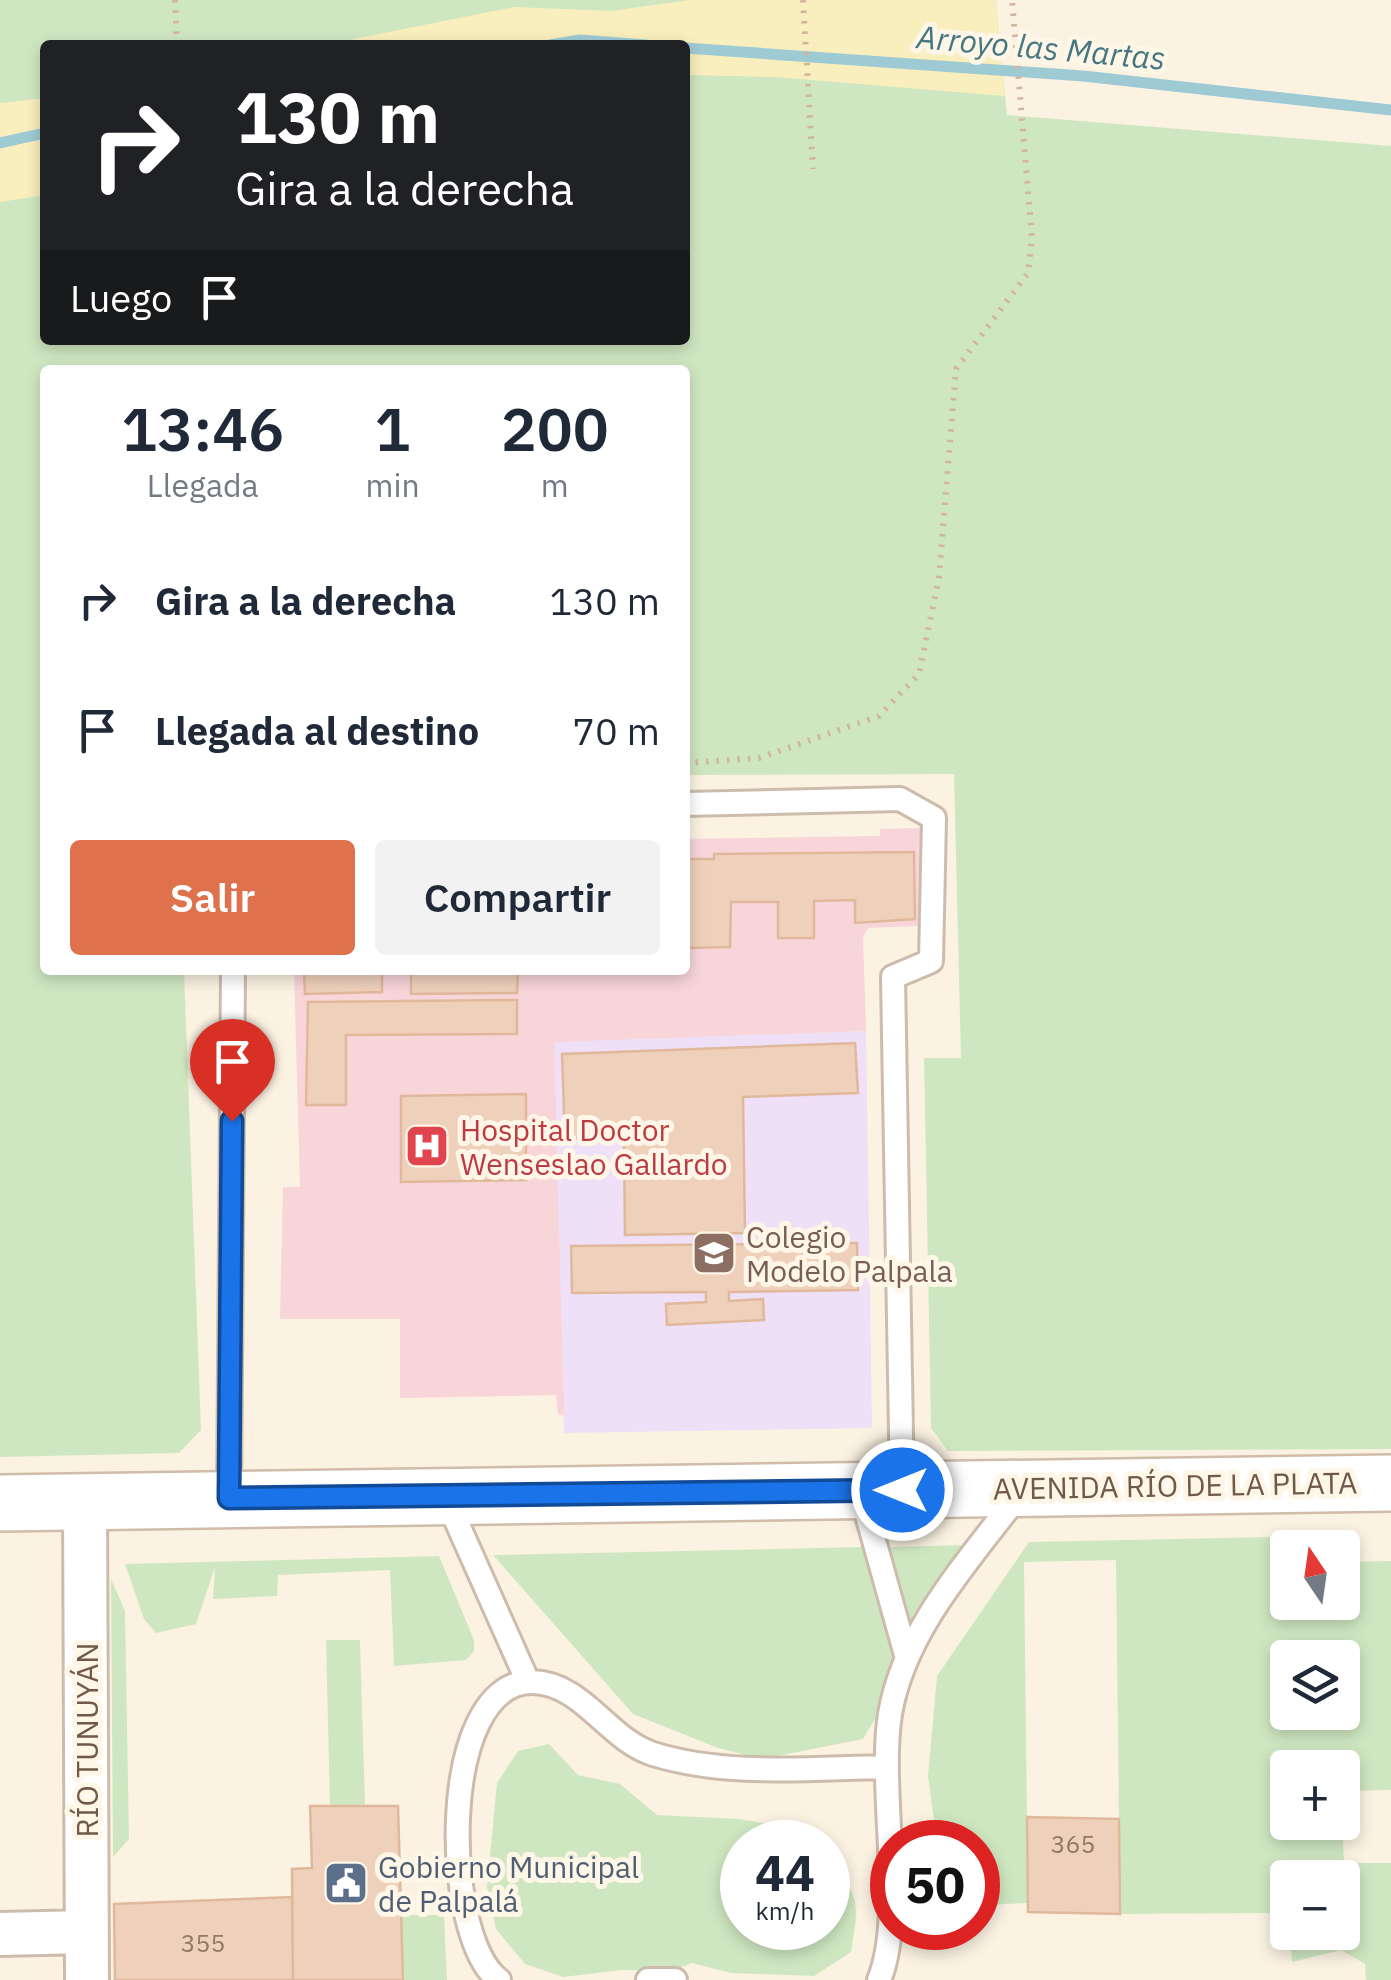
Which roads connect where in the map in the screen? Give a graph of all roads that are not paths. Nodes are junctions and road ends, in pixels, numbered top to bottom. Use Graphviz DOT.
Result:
graph roads {
  1 [pos="690,804"];
  2 [pos="233,975"];
  3 [pos="1391,1483"];
  4 [pos="1024,1487"];
  5 [pos="881,1490"];
  6 [pos="446,1495"];
  7 [pos="229,1498"];
  8 [pos="86,1500"];
  9 [pos="0,1503"];
  10 [pos="906,1656"];
  11 [pos="528,1682"];
  12 [pos="887,1767"];
  13 [pos="86,1932"];
  14 [pos="0,1934"];
  15 [pos="88,1980"];
  16 [pos="499,1980"];
  17 [pos="648,1980"];
  18 [pos="676,1980"];
  19 [pos="879,1980"];
  1 -- 5 [label="lane"];
  2 -- 7 [label="lane"];
  3 -- 4 [label="main road, AVENIDA RÍO DE LA PLATA"];
  4 -- 5 [label="main road, AVENIDA RÍO DE LA PLATA"];
  4 -- 10 [label="lane"];
  5 -- 6 [label="main road, AVENIDA RÍO DE LA PLATA"];
  5 -- 10 [label="lane"];
  6 -- 7 [label="main road, AVENIDA RÍO DE LA PLATA"];
  6 -- 11 [label="lane"];
  7 -- 8 [label="main road, AVENIDA RÍO DE LA PLATA"];
  8 -- 9 [label="main road, AVENIDA RÍO DE LA PLATA"];
  8 -- 13 [label="street, RÍO TUNUYÁN"];
  10 -- 12 [label="lane"];
  11 -- 12 [label="lane"];
  11 -- 16 [label="lane"];
  12 -- 19 [label="lane"];
  13 -- 14 [label="street"];
  13 -- 15 [label="street, RÍO TUNUYÁN"];
  17 -- 18 [label="lane"];
}
